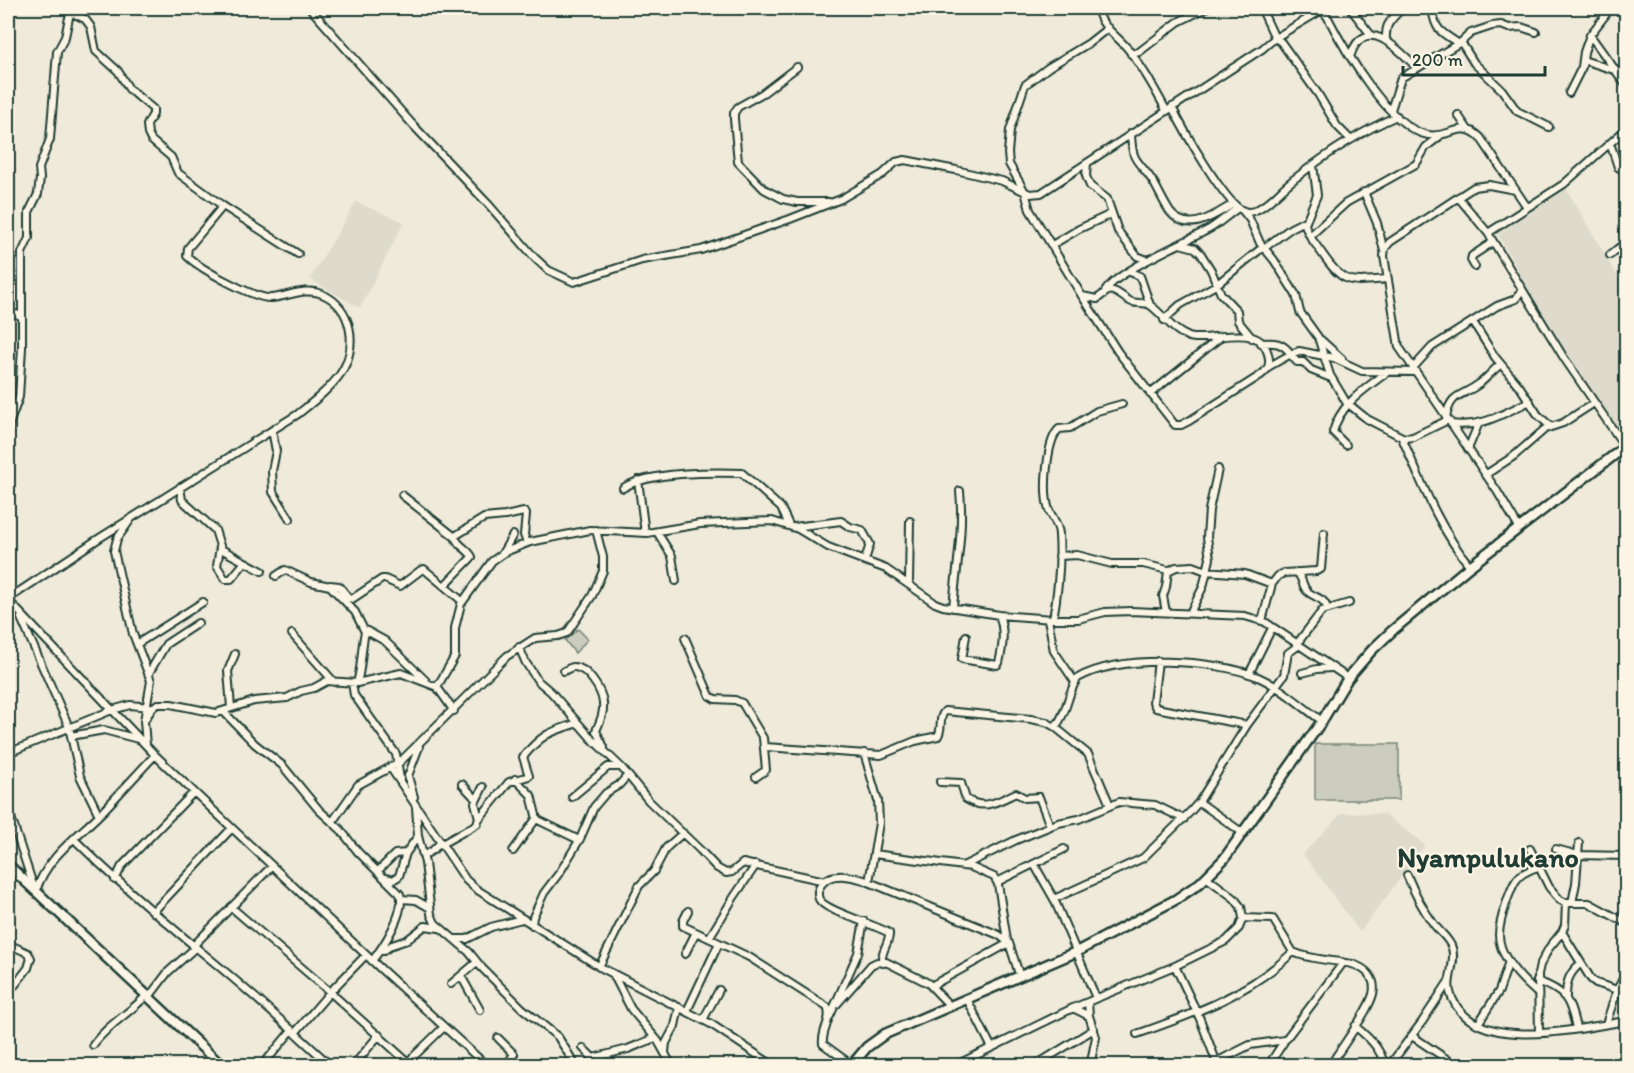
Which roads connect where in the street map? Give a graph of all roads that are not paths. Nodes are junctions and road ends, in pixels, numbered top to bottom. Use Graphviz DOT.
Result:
graph roads {
  1 [pos="310,8"];
  2 [pos="1098,8"];
  3 [pos="1206,8"];
  4 [pos="1261,8"];
  5 [pos="1350,8"];
  6 [pos="1402,8"];
  7 [pos="1432,8"];
  8 [pos="1611,8"];
  9 [pos="1323,9"];
  10 [pos="70,10"];
  11 [pos="1108,28"];
  12 [pos="1385,32"];
  13 [pos="1536,32"];
  14 [pos="1590,35"];
  15 [pos="1375,37"];
  16 [pos="1275,38"];
  17 [pos="1386,41"];
  18 [pos="1460,43"];
  19 [pos="1131,54"];
  20 [pos="1350,57"];
  21 [pos="1583,60"];
  22 [pos="1626,66"];
  23 [pos="797,67"];
  24 [pos="1417,68"];
  25 [pos="1616,72"];
  26 [pos="1626,85"];
  27 [pos="1569,93"];
  28 [pos="1169,109"];
  29 [pos="1392,110"];
  30 [pos="1458,115"];
  31 [pos="1397,116"];
  32 [pos="1549,127"];
  33 [pos="1467,128"];
  34 [pos="1626,129"];
  35 [pos="1131,133"];
  36 [pos="1419,133"];
  37 [pos="1440,135"];
  38 [pos="1350,139"];
  39 [pos="1610,143"];
  40 [pos="1424,152"];
  41 [pos="1087,163"];
  42 [pos="1313,165"];
  43 [pos="1626,172"];
  44 [pos="1515,190"];
  45 [pos="1025,192"];
  46 [pos="1364,192"];
  47 [pos="1458,197"];
  48 [pos="833,202"];
  49 [pos="223,206"];
  50 [pos="1238,207"];
  51 [pos="1527,207"];
  52 [pos="1111,214"];
  53 [pos="1305,221"];
  54 [pos="1488,233"];
  55 [pos="1310,236"];
  56 [pos="1493,242"];
  57 [pos="1626,242"];
  58 [pos="1176,244"];
  59 [pos="1052,245"];
  60 [pos="1263,248"];
  61 [pos="298,254"];
  62 [pos="1610,255"];
  63 [pos="1384,256"];
  64 [pos="1147,260"];
  65 [pos="1474,267"];
  66 [pos="1130,272"];
  67 [pos="1388,279"];
  68 [pos="1216,285"];
  69 [pos="1521,291"];
  70 [pos="1104,294"];
  71 [pos="1082,296"];
  72 [pos="1150,305"];
  73 [pos="8,312"];
  74 [pos="22,316"];
  75 [pos="1164,320"];
  76 [pos="1473,322"];
  77 [pos="1223,335"];
  78 [pos="1318,337"];
  79 [pos="1252,338"];
  80 [pos="1261,343"];
  81 [pos="1291,354"];
  82 [pos="1325,356"];
  83 [pos="1348,363"];
  84 [pos="1501,364"];
  85 [pos="1268,367"];
  86 [pos="1414,370"];
  87 [pos="1387,372"];
  88 [pos="1331,378"];
  89 [pos="1150,394"];
  90 [pos="1530,401"];
  91 [pos="1594,403"];
  92 [pos="1122,404"];
  93 [pos="1347,404"];
  94 [pos="1448,420"];
  95 [pos="1478,425"];
  96 [pos="1550,426"];
  97 [pos="272,430"];
  98 [pos="8,437"];
  99 [pos="1402,438"];
  100 [pos="1346,445"];
  101 [pos="1626,447"];
  102 [pos="1468,449"];
  103 [pos="1218,469"];
  104 [pos="1485,475"];
  105 [pos="638,480"];
  106 [pos="180,487"];
  107 [pos="623,488"];
  108 [pos="960,491"];
  109 [pos="402,495"];
  110 [pos="134,516"];
  111 [pos="290,519"];
  112 [pos="910,521"];
  113 [pos="791,526"];
  114 [pos="1519,528"];
  115 [pos="596,530"];
  116 [pos="657,532"];
  117 [pos="645,533"];
  118 [pos="1324,533"];
  119 [pos="513,535"];
  120 [pos="455,537"];
  121 [pos="527,543"];
  122 [pos="220,547"];
  123 [pos="502,553"];
  124 [pos="1059,556"];
  125 [pos="865,560"];
  126 [pos="245,562"];
  127 [pos="1470,566"];
  128 [pos="1168,570"];
  129 [pos="262,571"];
  130 [pos="1206,571"];
  131 [pos="1297,573"];
  132 [pos="276,576"];
  133 [pos="676,581"];
  134 [pos="909,583"];
  135 [pos="328,584"];
  136 [pos="1272,584"];
  137 [pos="444,586"];
  138 [pos="8,600"];
  139 [pos="462,601"];
  140 [pos="203,603"];
  141 [pos="1349,603"];
  142 [pos="953,608"];
  143 [pos="1327,608"];
  144 [pos="18,612"];
  145 [pos="1166,612"];
  146 [pos="1190,613"];
  147 [pos="999,615"];
  148 [pos="1051,619"];
  149 [pos="1262,621"];
  150 [pos="198,623"];
  151 [pos="1272,628"];
  152 [pos="365,630"];
  153 [pos="292,634"];
  154 [pos="966,636"];
  155 [pos="685,638"];
  156 [pos="137,644"];
  157 [pos="1297,646"];
  158 [pos="519,647"];
  159 [pos="235,654"];
  160 [pos="1158,661"];
  161 [pos="1332,668"];
  162 [pos="564,671"];
  163 [pos="149,673"];
  164 [pos="1249,674"];
  165 [pos="1302,674"];
  166 [pos="1348,678"];
  167 [pos="334,682"];
  168 [pos="1075,682"];
  169 [pos="355,683"];
  170 [pos="429,684"];
  171 [pos="437,687"];
  172 [pos="1275,687"];
  173 [pos="150,706"];
  174 [pos="231,708"];
  175 [pos="112,710"];
  176 [pos="223,711"];
  177 [pos="454,711"];
  178 [pos="1322,721"];
  179 [pos="578,723"];
  180 [pos="1247,725"];
  181 [pos="69,727"];
  182 [pos="1055,727"];
  183 [pos="71,736"];
  184 [pos="143,742"];
  185 [pos="421,743"];
  186 [pos="765,747"];
  187 [pos="8,753"];
  188 [pos="864,753"];
  189 [pos="608,754"];
  190 [pos="155,755"];
  191 [pos="399,762"];
  192 [pos="390,767"];
  193 [pos="622,768"];
  194 [pos="628,775"];
  195 [pos="756,777"];
  196 [pos="400,779"];
  197 [pos="514,779"];
  198 [pos="940,782"];
  199 [pos="462,784"];
  200 [pos="483,787"];
  201 [pos="194,792"];
  202 [pos="572,797"];
  203 [pos="476,799"];
  204 [pos="415,802"];
  205 [pos="1199,802"];
  206 [pos="1110,805"];
  207 [pos="8,808"];
  208 [pos="99,815"];
  209 [pos="537,819"];
  210 [pos="1184,819"];
  211 [pos="478,820"];
  212 [pos="333,822"];
  213 [pos="1050,826"];
  214 [pos="232,828"];
  215 [pos="683,833"];
  216 [pos="1243,833"];
  217 [pos="418,836"];
  218 [pos="75,840"];
  219 [pos="579,840"];
  220 [pos="442,843"];
  221 [pos="1580,843"];
  222 [pos="1064,849"];
  223 [pos="1530,849"];
  224 [pos="1556,849"];
  225 [pos="513,851"];
  226 [pos="406,853"];
  227 [pos="874,854"];
  228 [pos="1569,854"];
  229 [pos="1578,855"];
  230 [pos="423,856"];
  231 [pos="1626,856"];
  232 [pos="1034,864"];
  233 [pos="8,865"];
  234 [pos="272,866"];
  235 [pos="756,866"];
  236 [pos="963,866"];
  237 [pos="1539,867"];
  238 [pos="378,871"];
  239 [pos="1407,875"];
  240 [pos="1206,877"];
  241 [pos="385,878"];
  242 [pos="115,880"];
  243 [pos="825,881"];
  244 [pos="869,882"];
  245 [pos="997,882"];
  246 [pos="35,890"];
  247 [pos="402,899"];
  248 [pos="1054,899"];
  249 [pos="1569,903"];
  250 [pos="231,906"];
  251 [pos="430,908"];
  252 [pos="688,911"];
  253 [pos="153,912"];
  254 [pos="1243,918"];
  255 [pos="522,919"];
  256 [pos="864,921"];
  257 [pos="1626,923"];
  258 [pos="532,925"];
  259 [pos="439,928"];
  260 [pos="696,932"];
  261 [pos="1562,932"];
  262 [pos="709,938"];
  263 [pos="453,939"];
  264 [pos="469,939"];
  265 [pos="1008,942"];
  266 [pos="719,943"];
  267 [pos="8,944"];
  268 [pos="194,946"];
  269 [pos="464,947"];
  270 [pos="1076,952"];
  271 [pos="1293,952"];
  272 [pos="685,954"];
  273 [pos="378,955"];
  274 [pos="366,956"];
  275 [pos="372,961"];
  276 [pos="1509,961"];
  277 [pos="477,962"];
  278 [pos="887,963"];
  279 [pos="1343,963"];
  280 [pos="1581,963"];
  281 [pos="1175,966"];
  282 [pos="599,967"];
  283 [pos="1626,973"];
  284 [pos="613,974"];
  285 [pos="461,976"];
  286 [pos="1020,977"];
  287 [pos="1449,981"];
  288 [pos="1537,981"];
  289 [pos="451,984"];
  290 [pos="931,986"];
  291 [pos="11,988"];
  292 [pos="718,990"];
  293 [pos="1617,990"];
  294 [pos="330,992"];
  295 [pos="1537,993"];
  296 [pos="148,996"];
  297 [pos="1566,997"];
  298 [pos="1096,998"];
  299 [pos="968,999"];
  300 [pos="1088,1002"];
  301 [pos="950,1006"];
  302 [pos="679,1007"];
  303 [pos="1073,1008"];
  304 [pos="833,1009"];
  305 [pos="480,1010"];
  306 [pos="687,1011"];
  307 [pos="1197,1014"];
  308 [pos="1089,1016"];
  309 [pos="829,1019"];
  310 [pos="703,1020"];
  311 [pos="1626,1021"];
  312 [pos="1478,1024"];
  313 [pos="1606,1024"];
  314 [pos="1355,1026"];
  315 [pos="444,1027"];
  316 [pos="1576,1028"];
  317 [pos="1094,1029"];
  318 [pos="294,1031"];
  319 [pos="1539,1033"];
  320 [pos="1137,1034"];
  321 [pos="379,1035"];
  322 [pos="1412,1036"];
  323 [pos="498,1038"];
  324 [pos="669,1038"];
  325 [pos="656,1040"];
  326 [pos="1284,1040"];
  327 [pos="93,1045"];
  328 [pos="583,1048"];
  329 [pos="992,1048"];
  330 [pos="664,1052"];
  331 [pos="593,1058"];
  332 [pos="410,1064"];
  333 [pos="1217,1064"];
  334 [pos="222,1065"];
  335 [pos="262,1065"];
  336 [pos="331,1065"];
  337 [pos="353,1065"];
  338 [pos="487,1065"];
  339 [pos="506,1065"];
  340 [pos="576,1065"];
  341 [pos="598,1065"];
  342 [pos="672,1065"];
  343 [pos="774,1065"];
  344 [pos="852,1065"];
  345 [pos="954,1065"];
  346 [pos="1034,1065"];
  347 [pos="1090,1065"];
  348 [pos="1268,1065"];
  349 [pos="1330,1065"];
  350 [pos="1385,1065"];
  351 [pos="1389,1065"];
  352 [pos="1457,1065"];
  1 -- 48 [label="street"];
  2 -- 11 [label="street"];
  3 -- 19 [label="street"];
  4 -- 16 [label="street"];
  5 -- 15 [label="street"];
  6 -- 12 [label="street"];
  7 -- 18 [label="street"];
  8 -- 14 [label="street"];
  9 -- 16 [label="street"];
  9 -- 20 [label="street"];
  10 -- 49 [label="street"];
  10 -- 74 [label="street"];
  11 -- 19 [label="street"];
  11 -- 45 [label="street"];
  12 -- 15 [label="street"];
  12 -- 17 [label="street"];
  13 -- 18 [label="street"];
  14 -- 21 [label="street"];
  14 -- 25 [label="street"];
  15 -- 17 [label="street"];
  15 -- 20 [label="street"];
  16 -- 28 [label="street"];
  16 -- 38 [label="street"];
  17 -- 24 [label="street"];
  18 -- 24 [label="street"];
  18 -- 32 [label="street"];
  19 -- 28 [label="street"];
  20 -- 29 [label="street"];
  21 -- 25 [label="street"];
  21 -- 27 [label="street"];
  22 -- 25 [label="street"];
  23 -- 48 [label="street"];
  24 -- 29 [label="street"];
  25 -- 26 [label="street"];
  28 -- 35 [label="street"];
  28 -- 50 [label="street"];
  29 -- 31 [label="street"];
  30 -- 33 [label="street"];
  31 -- 36 [label="street"];
  31 -- 38 [label="street"];
  33 -- 37 [label="street"];
  33 -- 44 [label="street"];
  34 -- 39 [label="street"];
  35 -- 41 [label="street"];
  35 -- 50 [label="street"];
  36 -- 37 [label="street"];
  36 -- 40 [label="street"];
  37 -- 40 [label="street"];
  38 -- 42 [label="street"];
  39 -- 43 [label="street"];
  39 -- 51 [label="street"];
  40 -- 46 [label="street"];
  41 -- 45 [label="street"];
  41 -- 52 [label="street"];
  42 -- 50 [label="street"];
  42 -- 53 [label="street"];
  44 -- 47 [label="street"];
  44 -- 51 [label="street"];
  45 -- 48 [label="street"];
  45 -- 59 [label="street"];
  46 -- 55 [label="street"];
  46 -- 63 [label="street"];
  47 -- 54 [label="street"];
  47 -- 63 [label="street"];
  49 -- 61 [label="street"];
  49 -- 97 [label="street"];
  50 -- 58 [label="street"];
  50 -- 60 [label="street"];
  51 -- 54 [label="street"];
  52 -- 59 [label="street"];
  52 -- 64 [label="street"];
  53 -- 55 [label="street"];
  53 -- 60 [label="street"];
  54 -- 56 [label="street"];
  55 -- 67 [label="street"];
  56 -- 65 [label="street"];
  56 -- 69 [label="street"];
  57 -- 62 [label="street"];
  58 -- 64 [label="street"];
  58 -- 68 [label="street"];
  59 -- 71 [label="street"];
  60 -- 68 [label="street"];
  60 -- 78 [label="street"];
  63 -- 67 [label="street"];
  64 -- 66 [label="street"];
  66 -- 70 [label="street"];
  66 -- 72 [label="street"];
  67 -- 86 [label="street"];
  68 -- 75 [label="street"];
  68 -- 79 [label="street"];
  69 -- 76 [label="street"];
  69 -- 91 [label="street"];
  70 -- 71 [label="street"];
  70 -- 72 [label="street"];
  71 -- 89 [label="street"];
  72 -- 75 [label="street"];
  73 -- 74 [label="street"];
  74 -- 98 [label="street"];
  75 -- 77 [label="street"];
  76 -- 84 [label="street"];
  76 -- 86 [label="street"];
  77 -- 79 [label="street"];
  77 -- 89 [label="street"];
  78 -- 82 [label="street"];
  78 -- 83 [label="street"];
  79 -- 80 [label="street"];
  80 -- 81 [label="street"];
  80 -- 85 [label="street"];
  81 -- 82 [label="street"];
  81 -- 85 [label="street"];
  81 -- 88 [label="street"];
  82 -- 83 [label="street"];
  82 -- 88 [label="street"];
  83 -- 87 [label="street"];
  84 -- 90 [label="street"];
  84 -- 94 [label="street"];
  85 -- 89 [label="street"];
  86 -- 87 [label="street"];
  86 -- 94 [label="street"];
  87 -- 93 [label="street"];
  88 -- 93 [label="street"];
  90 -- 95 [label="street"];
  90 -- 96 [label="street"];
  91 -- 96 [label="street"];
  91 -- 101 [label="street"];
  92 -- 124 [label="street"];
  93 -- 99 [label="street"];
  93 -- 100 [label="street"];
  94 -- 95 [label="street"];
  94 -- 99 [label="street"];
  94 -- 102 [label="street"];
  95 -- 102 [label="street"];
  96 -- 104 [label="street"];
  97 -- 106 [label="street"];
  97 -- 111 [label="street"];
  99 -- 127 [label="street"];
  101 -- 114 [label="main road"];
  102 -- 104 [label="street"];
  103 -- 130 [label="street"];
  104 -- 114 [label="street"];
  105 -- 107 [label="street"];
  105 -- 113 [label="street"];
  105 -- 117 [label="street"];
  106 -- 110 [label="street"];
  106 -- 122 [label="street"];
  108 -- 142 [label="street"];
  109 -- 120 [label="street"];
  110 -- 138 [label="street"];
  110 -- 156 [label="street"];
  112 -- 134 [label="street"];
  113 -- 116 [label="street"];
  113 -- 125 [label="street"];
  113 -- 125 [label="street"];
  114 -- 127 [label="main road"];
  115 -- 117 [label="street"];
  115 -- 121 [label="street"];
  115 -- 158 [label="street"];
  116 -- 117 [label="street"];
  116 -- 133 [label="street"];
  118 -- 131 [label="street"];
  119 -- 123 [label="street"];
  120 -- 121 [label="street"];
  120 -- 137 [label="street"];
  121 -- 123 [label="street"];
  122 -- 126 [label="street"];
  122 -- 126 [label="street"];
  123 -- 139 [label="street"];
  124 -- 128 [label="street"];
  124 -- 148 [label="street"];
  125 -- 134 [label="street"];
  126 -- 129 [label="street"];
  127 -- 166 [label="main road"];
  128 -- 130 [label="street"];
  128 -- 145 [label="street"];
  130 -- 136 [label="street"];
  130 -- 146 [label="street"];
  131 -- 136 [label="street"];
  131 -- 143 [label="street"];
  132 -- 135 [label="street"];
  134 -- 142 [label="street"];
  135 -- 137 [label="street"];
  135 -- 152 [label="street"];
  136 -- 149 [label="street"];
  137 -- 139 [label="street"];
  138 -- 144 [label="street"];
  139 -- 171 [label="street"];
  140 -- 156 [label="street"];
  141 -- 143 [label="street"];
  142 -- 147 [label="street"];
  143 -- 157 [label="street"];
  144 -- 175 [label="street"];
  144 -- 181 [label="street"];
  145 -- 146 [label="street"];
  145 -- 148 [label="street"];
  146 -- 149 [label="street"];
  147 -- 148 [label="street"];
  147 -- 154 [label="street"];
  148 -- 168 [label="street"];
  149 -- 151 [label="street"];
  150 -- 163 [label="street"];
  151 -- 157 [label="street"];
  151 -- 164 [label="street"];
  152 -- 169 [label="street"];
  152 -- 170 [label="street"];
  153 -- 167 [label="street"];
  155 -- 186 [label="street"];
  156 -- 163 [label="street"];
  157 -- 161 [label="street"];
  157 -- 172 [label="street"];
  158 -- 177 [label="street"];
  158 -- 179 [label="street"];
  159 -- 174 [label="street"];
  160 -- 164 [label="street"];
  160 -- 168 [label="street"];
  160 -- 180 [label="street"];
  161 -- 165 [label="street"];
  161 -- 166 [label="street"];
  162 -- 189 [label="street"];
  163 -- 173 [label="street"];
  164 -- 172 [label="street"];
  166 -- 178 [label="main road"];
  167 -- 169 [label="street"];
  167 -- 174 [label="street"];
  168 -- 182 [label="street"];
  169 -- 170 [label="street"];
  169 -- 191 [label="street"];
  170 -- 171 [label="street"];
  171 -- 177 [label="street"];
  172 -- 178 [label="street"];
  172 -- 180 [label="street"];
  173 -- 175 [label="street"];
  173 -- 176 [label="street"];
  173 -- 184 [label="street"];
  174 -- 176 [label="street"];
  175 -- 181 [label="street"];
  175 -- 184 [label="street"];
  176 -- 212 [label="street"];
  177 -- 185 [label="street"];
  178 -- 216 [label="main road"];
  179 -- 189 [label="street"];
  179 -- 197 [label="street"];
  180 -- 205 [label="street"];
  181 -- 183 [label="street"];
  181 -- 187 [label="street"];
  182 -- 188 [label="street"];
  182 -- 206 [label="street"];
  183 -- 184 [label="street"];
  183 -- 208 [label="street"];
  184 -- 190 [label="street"];
  185 -- 191 [label="street"];
  185 -- 204 [label="street"];
  186 -- 188 [label="street"];
  186 -- 195 [label="street"];
  188 -- 227 [label="street"];
  189 -- 193 [label="street"];
  190 -- 201 [label="street"];
  190 -- 208 [label="street"];
  191 -- 192 [label="street"];
  191 -- 196 [label="street"];
  192 -- 196 [label="street"];
  192 -- 212 [label="street"];
  193 -- 194 [label="street"];
  193 -- 202 [label="street"];
  194 -- 215 [label="street"];
  194 -- 219 [label="street"];
  196 -- 204 [label="street"];
  197 -- 209 [label="street"];
  197 -- 211 [label="street"];
  198 -- 213 [label="street"];
  199 -- 203 [label="street"];
  200 -- 203 [label="street"];
  201 -- 214 [label="street"];
  201 -- 242 [label="street"];
  203 -- 211 [label="street"];
  204 -- 217 [label="street"];
  204 -- 220 [label="street"];
  205 -- 210 [label="street"];
  205 -- 216 [label="street"];
  206 -- 210 [label="street"];
  206 -- 213 [label="street"];
  207 -- 246 [label="street"];
  208 -- 218 [label="street"];
  209 -- 219 [label="street"];
  209 -- 225 [label="street"];
  210 -- 248 [label="street"];
  211 -- 220 [label="street"];
  212 -- 238 [label="street"];
  213 -- 236 [label="street"];
  214 -- 234 [label="street"];
  214 -- 253 [label="street"];
  215 -- 235 [label="street"];
  215 -- 282 [label="street"];
  216 -- 240 [label="main road"];
  217 -- 226 [label="street"];
  217 -- 230 [label="street"];
  218 -- 242 [label="street"];
  218 -- 246 [label="street"];
  219 -- 258 [label="street"];
  220 -- 230 [label="street"];
  220 -- 255 [label="street"];
  221 -- 229 [label="street"];
  222 -- 232 [label="street"];
  223 -- 237 [label="street"];
  224 -- 228 [label="street"];
  226 -- 238 [label="street"];
  226 -- 241 [label="street"];
  227 -- 236 [label="street"];
  227 -- 244 [label="street"];
  228 -- 229 [label="street"];
  228 -- 237 [label="street"];
  229 -- 231 [label="street"];
  229 -- 249 [label="street"];
  230 -- 251 [label="street"];
  232 -- 245 [label="street"];
  232 -- 248 [label="street"];
  233 -- 246 [label="main road"];
  234 -- 250 [label="street"];
  234 -- 274 [label="street"];
  235 -- 243 [label="street"];
  235 -- 262 [label="street"];
  236 -- 245 [label="street"];
  237 -- 249 [label="street"];
  237 -- 276 [label="street"];
  238 -- 241 [label="street"];
  239 -- 287 [label="street"];
  240 -- 254 [label="street"];
  240 -- 270 [label="main road"];
  241 -- 247 [label="street"];
  242 -- 253 [label="street"];
  243 -- 244 [label="street"];
  243 -- 256 [label="street"];
  244 -- 265 [label="street"];
  245 -- 265 [label="street"];
  246 -- 296 [label="main road"];
  247 -- 251 [label="street"];
  247 -- 273 [label="street"];
  248 -- 270 [label="street"];
  249 -- 257 [label="street"];
  249 -- 261 [label="street"];
  250 -- 268 [label="street"];
  250 -- 294 [label="street"];
  251 -- 259 [label="street"];
  252 -- 260 [label="street"];
  253 -- 268 [label="street"];
  254 -- 271 [label="street"];
  254 -- 281 [label="street"];
  255 -- 258 [label="street"];
  255 -- 264 [label="street"];
  256 -- 278 [label="street"];
  256 -- 304 [label="street"];
  258 -- 282 [label="street"];
  259 -- 263 [label="street"];
  259 -- 273 [label="street"];
  260 -- 262 [label="street"];
  260 -- 272 [label="street"];
  261 -- 280 [label="street"];
  261 -- 288 [label="street"];
  262 -- 266 [label="street"];
  263 -- 264 [label="street"];
  263 -- 269 [label="street"];
  264 -- 269 [label="street"];
  265 -- 286 [label="street"];
  265 -- 290 [label="street"];
  266 -- 306 [label="street"];
  266 -- 309 [label="street"];
  267 -- 291 [label="street"];
  268 -- 296 [label="street"];
  268 -- 318 [label="street"];
  269 -- 277 [label="street"];
  270 -- 286 [label="main road"];
  270 -- 298 [label="street"];
  271 -- 279 [label="street"];
  271 -- 307 [label="street"];
  273 -- 275 [label="street"];
  274 -- 275 [label="street"];
  274 -- 294 [label="street"];
  275 -- 315 [label="street"];
  276 -- 295 [label="street"];
  276 -- 312 [label="street"];
  277 -- 285 [label="street"];
  277 -- 340 [label="street"];
  278 -- 290 [label="street"];
  278 -- 304 [label="street"];
  279 -- 314 [label="street"];
  279 -- 326 [label="street"];
  280 -- 293 [label="street"];
  280 -- 297 [label="street"];
  281 -- 298 [label="street"];
  281 -- 307 [label="street"];
  282 -- 284 [label="street"];
  283 -- 293 [label="street"];
  284 -- 302 [label="street"];
  284 -- 325 [label="street"];
  285 -- 289 [label="street"];
  285 -- 305 [label="street"];
  286 -- 299 [label="main road"];
  287 -- 312 [label="street"];
  287 -- 322 [label="street"];
  288 -- 295 [label="street"];
  288 -- 297 [label="street"];
  290 -- 301 [label="street"];
  292 -- 310 [label="street"];
  293 -- 313 [label="street"];
  294 -- 318 [label="street"];
  294 -- 321 [label="street"];
  295 -- 319 [label="street"];
  296 -- 327 [label="street"];
  296 -- 334 [label="main road"];
  297 -- 316 [label="street"];
  298 -- 300 [label="street"];
  299 -- 301 [label="main road"];
  299 -- 329 [label="street"];
  300 -- 303 [label="street"];
  300 -- 308 [label="street"];
  301 -- 344 [label="main road"];
  302 -- 306 [label="street"];
  302 -- 324 [label="street"];
  303 -- 308 [label="street"];
  303 -- 329 [label="street"];
  304 -- 309 [label="street"];
  306 -- 310 [label="street"];
  307 -- 320 [label="street"];
  307 -- 333 [label="street"];
  308 -- 317 [label="street"];
  309 -- 344 [label="street"];
  310 -- 343 [label="street"];
  311 -- 313 [label="street"];
  312 -- 319 [label="street"];
  313 -- 316 [label="street"];
  314 -- 349 [label="street"];
  314 -- 350 [label="street"];
  315 -- 332 [label="street"];
  315 -- 338 [label="street"];
  316 -- 319 [label="street"];
  317 -- 346 [label="street"];
  317 -- 347 [label="street"];
  318 -- 335 [label="street"];
  318 -- 336 [label="street"];
  321 -- 332 [label="street"];
  321 -- 337 [label="street"];
  322 -- 351 [label="street"];
  322 -- 352 [label="street"];
  323 -- 339 [label="street"];
  324 -- 325 [label="street"];
  324 -- 330 [label="street"];
  325 -- 330 [label="street"];
  325 -- 331 [label="street"];
  326 -- 333 [label="street"];
  326 -- 348 [label="street"];
  328 -- 331 [label="street"];
  329 -- 345 [label="street"];
  330 -- 342 [label="street"];
  331 -- 341 [label="street"];
}
